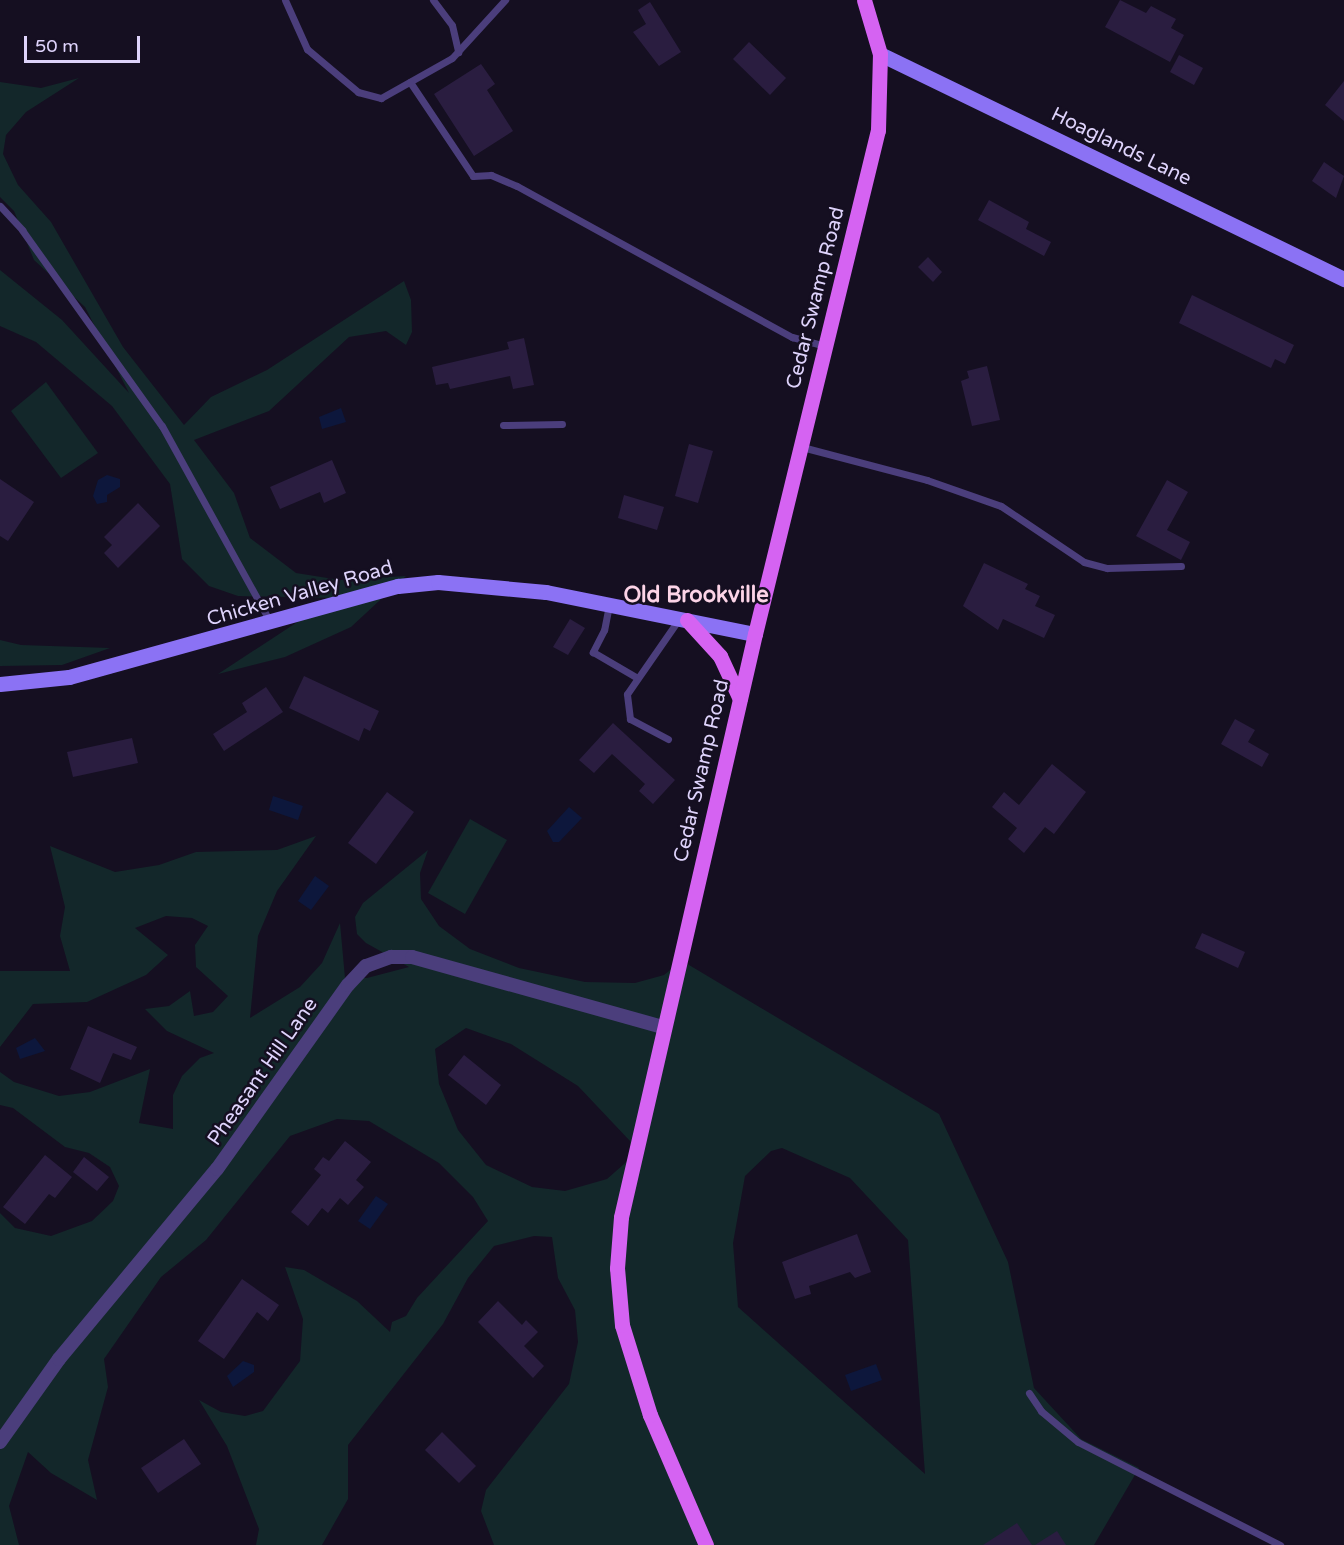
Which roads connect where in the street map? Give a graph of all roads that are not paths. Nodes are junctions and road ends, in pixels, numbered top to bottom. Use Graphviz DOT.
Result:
graph roads {
  1 [pos="285,0"];
  2 [pos="433,0"];
  3 [pos="505,0"];
  4 [pos="864,0"];
  5 [pos="458,52"];
  6 [pos="880,54"];
  7 [pos="410,82"];
  8 [pos="0,206"];
  9 [pos="1344,279"];
  10 [pos="825,346"];
  11 [pos="562,424"];
  12 [pos="503,425"];
  13 [pos="802,447"];
  14 [pos="1181,566"];
  15 [pos="609,604"];
  16 [pos="683,619"];
  17 [pos="272,624"];
  18 [pos="755,634"];
  19 [pos="636,677"];
  20 [pos="0,684"];
  21 [pos="740,699"];
  22 [pos="668,739"];
  23 [pos="663,1028"];
  24 [pos="1029,1393"];
  25 [pos="5,1425"];
  26 [pos="0,1442"];
  27 [pos="706,1545"];
  28 [pos="1280,1545"];
  1 -- 7 [label="lane"];
  2 -- 5 [label="lane"];
  3 -- 5 [label="lane"];
  4 -- 6 [label="main road, Cedar Swamp Road"];
  5 -- 7 [label="lane"];
  6 -- 9 [label="main road, Hoaglands Lane"];
  6 -- 10 [label="main road, Cedar Swamp Road"];
  7 -- 10 [label="lane"];
  8 -- 17 [label="lane"];
  10 -- 13 [label="main road, Cedar Swamp Road"];
  11 -- 12 [label="lane"];
  13 -- 14 [label="lane"];
  13 -- 18 [label="main road, Cedar Swamp Road"];
  15 -- 16 [label="main road, Chicken Valley Road"];
  15 -- 17 [label="main road, Chicken Valley Road"];
  15 -- 19 [label="lane"];
  16 -- 18 [label="main road, Chicken Valley Road"];
  16 -- 19 [label="lane"];
  16 -- 21 [label="main road"];
  17 -- 20 [label="main road, Chicken Valley Road"];
  18 -- 21 [label="main road, Cedar Swamp Road"];
  19 -- 22 [label="lane"];
  21 -- 23 [label="main road, Cedar Swamp Road"];
  23 -- 25 [label="street, Pheasant Hill Lane"];
  23 -- 27 [label="main road, Cedar Swamp Road"];
  24 -- 28 [label="lane"];
  25 -- 26 [label="street, Pheasant Hill Lane"];
}
